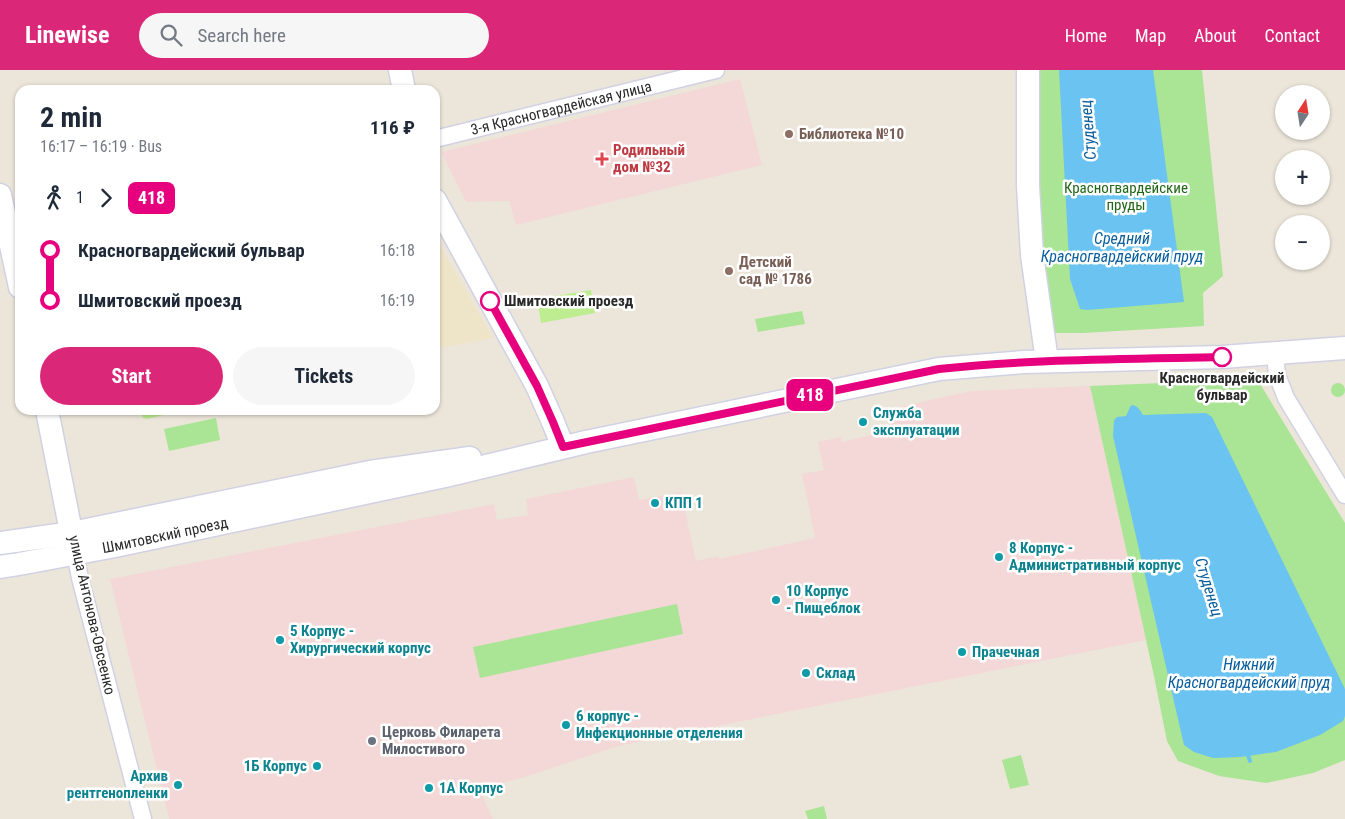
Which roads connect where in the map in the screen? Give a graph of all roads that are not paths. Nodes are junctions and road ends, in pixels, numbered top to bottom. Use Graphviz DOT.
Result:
graph roads {
  1 [pos="400,70"];
  2 [pos="716,70"];
  3 [pos="1028,70"];
  4 [pos="403,85"];
  5 [pos="440,137"];
  6 [pos="0,194"];
  7 [pos="440,209"];
  8 [pos="15,243"];
  9 [pos="1345,348"];
  10 [pos="1275,354"];
  11 [pos="1047,361"];
  12 [pos="47,415"];
  13 [pos="563,447"];
  14 [pos="1345,495"];
  15 [pos="0,543"];
  16 [pos="74,543"];
  17 [pos="0,567"];
  18 [pos="0,572"];
  19 [pos="143,819"];
  1 -- 4 [label="main road"];
  2 -- 5 [label="street, 3-я Красногвардейская улица"];
  3 -- 11 [label="main road"];
  6 -- 8 [label="main road"];
  7 -- 13 [label="main road"];
  9 -- 10 [label="main road, Шмитовский проезд"];
  10 -- 11 [label="main road, Шмитовский проезд"];
  10 -- 14 [label="street"];
  11 -- 13 [label="main road, Шмитовский проезд"];
  12 -- 16 [label="main road, улица Антонова-Овсеенко"];
  13 -- 16 [label="main road, Шмитовский проезд"];
  15 -- 16 [label="main road, Шмитовский проезд"];
  16 -- 17 [label="main road, Шмитовский проезд"];
  16 -- 18 [label="main road"];
  16 -- 19 [label="street, улица Антонова-Овсеенко"];
}
